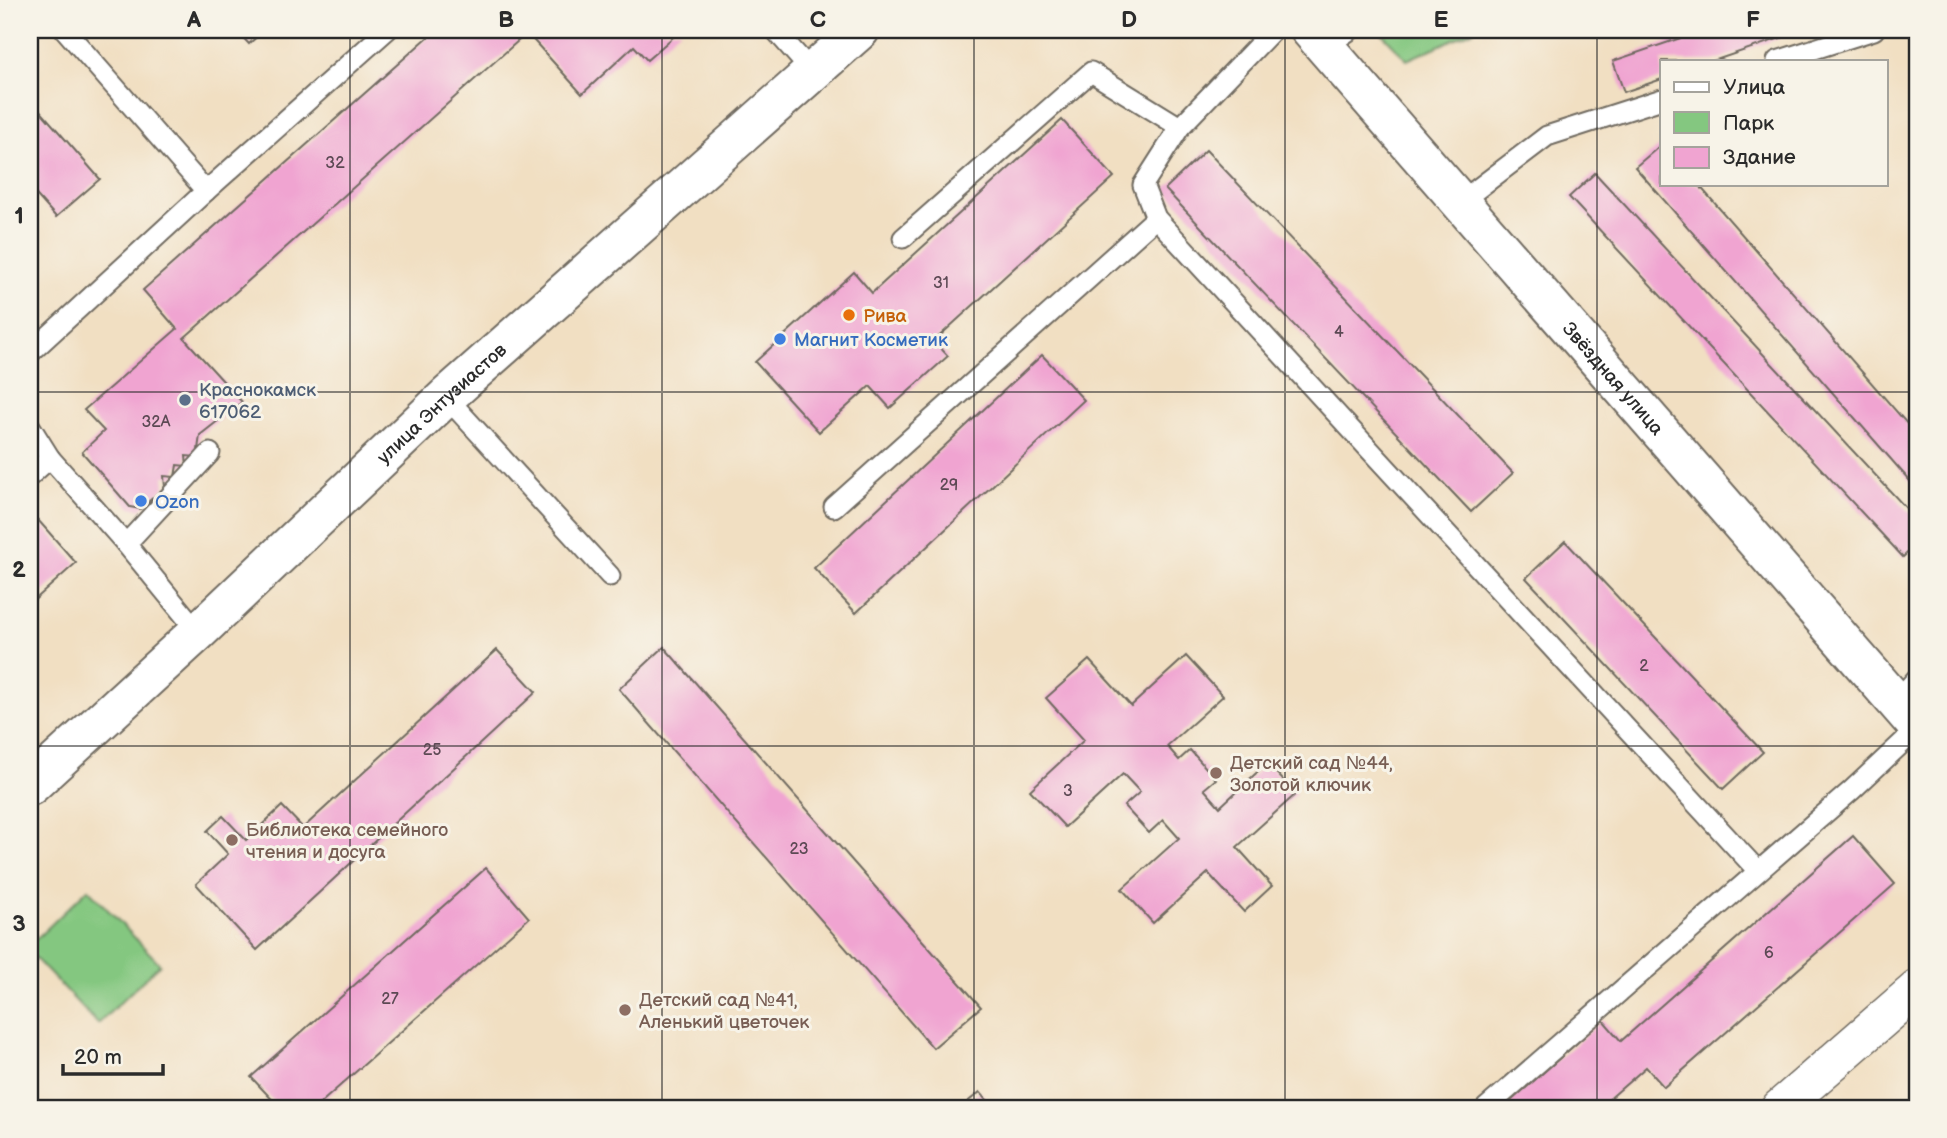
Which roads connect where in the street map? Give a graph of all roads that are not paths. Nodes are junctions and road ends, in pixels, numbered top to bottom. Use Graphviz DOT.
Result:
graph roads {
  1 [pos="65,30"];
  2 [pos="387,30"];
  3 [pos="775,30"];
  4 [pos="860,30"];
  5 [pos="1273,30"];
  6 [pos="1874,30"];
  7 [pos="1328,36"];
  8 [pos="1780,60"];
  9 [pos="813,73"];
  10 [pos="1660,100"];
  11 [pos="1180,127"];
  12 [pos="206,191"];
  13 [pos="1460,202"];
  14 [pos="1156,218"];
  15 [pos="903,238"];
  16 [pos="30,353"];
  17 [pos="446,397"];
  18 [pos="30,426"];
  19 [pos="210,453"];
  20 [pos="50,458"];
  21 [pos="30,475"];
  22 [pos="834,507"];
  23 [pos="127,544"];
  24 [pos="610,576"];
  25 [pos="198,632"];
  26 [pos="1912,709"];
  27 [pos="30,786"];
  28 [pos="1758,871"];
  29 [pos="1917,989"];
  30 [pos="1486,1108"];
  31 [pos="1780,1108"];
  1 -- 12 [label="lane"];
  2 -- 12 [label="lane"];
  3 -- 9 [label="lane"];
  4 -- 9 [label="street, улица Энтузиастов"];
  5 -- 11 [label="lane"];
  6 -- 8 [label="lane"];
  7 -- 13 [label="street, Звёздная улица"];
  9 -- 17 [label="street, улица Энтузиастов"];
  10 -- 13 [label="lane"];
  11 -- 14 [label="lane"];
  11 -- 15 [label="lane"];
  12 -- 16 [label="lane"];
  13 -- 26 [label="street, Звёздная улица"];
  14 -- 22 [label="lane"];
  14 -- 28 [label="lane"];
  17 -- 24 [label="lane"];
  17 -- 25 [label="street, улица Энтузиастов"];
  18 -- 20 [label="lane"];
  19 -- 23 [label="lane"];
  20 -- 21 [label="lane"];
  20 -- 23 [label="lane"];
  23 -- 25 [label="lane"];
  25 -- 27 [label="street, улица Энтузиастов"];
  26 -- 28 [label="lane"];
  28 -- 30 [label="lane"];
  29 -- 31 [label="street"];
}
